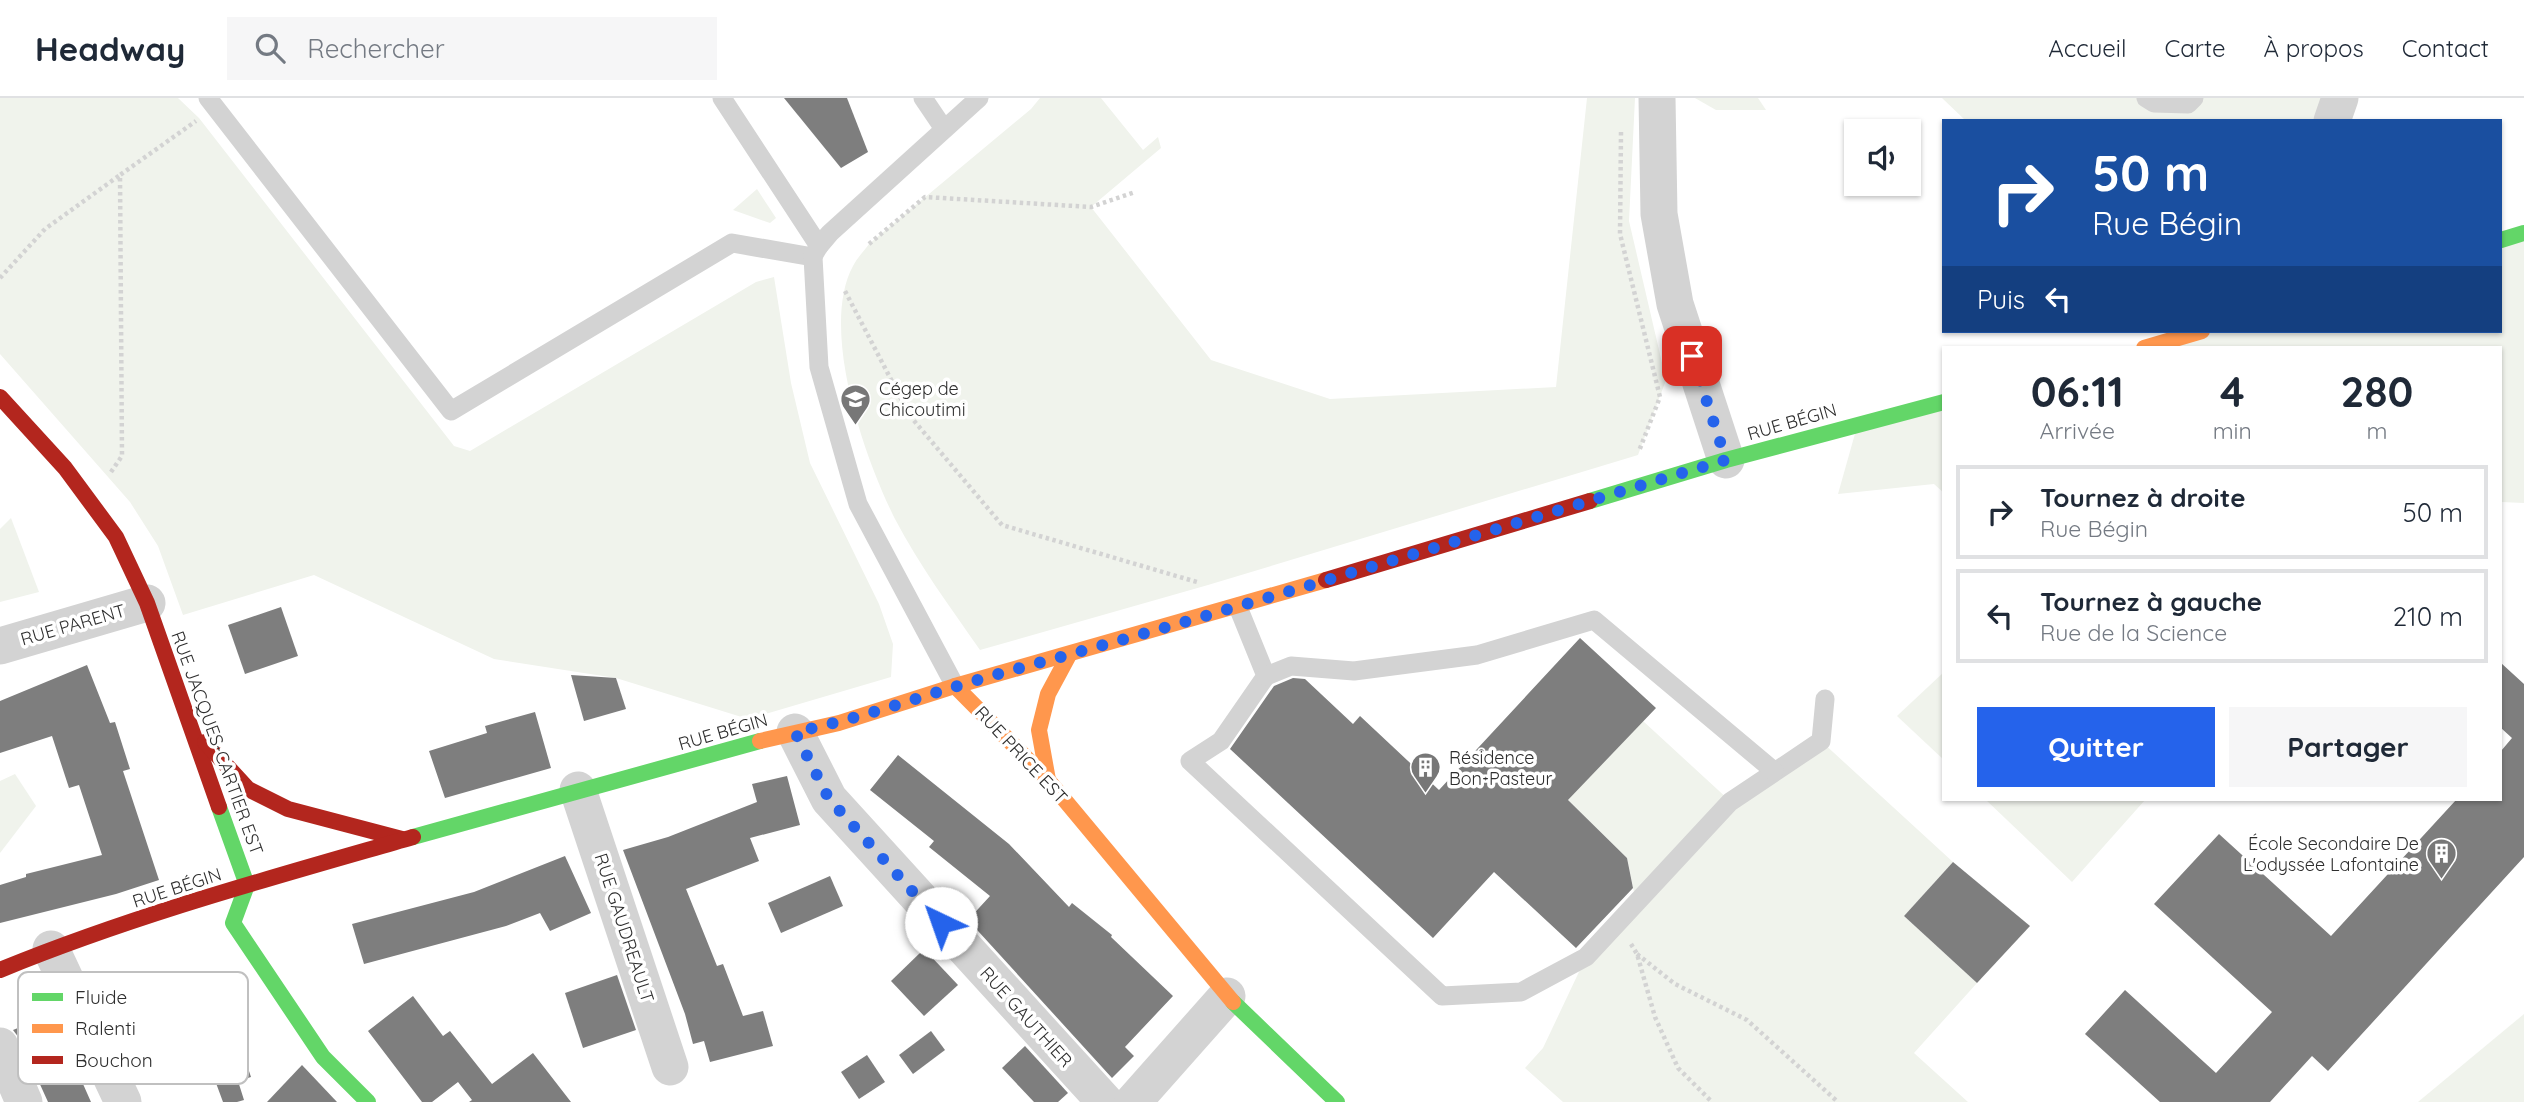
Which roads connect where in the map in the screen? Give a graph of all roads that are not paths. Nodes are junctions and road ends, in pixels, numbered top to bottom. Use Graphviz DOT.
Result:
graph roads {
  1 [pos="208,98"];
  2 [pos="722,98"];
  3 [pos="923,98"];
  4 [pos="979,98"];
  5 [pos="1657,98"];
  6 [pos="2146,98"];
  7 [pos="2194,98"];
  8 [pos="2340,98"];
  9 [pos="2334,119"];
  10 [pos="944,129"];
  11 [pos="2524,233"];
  12 [pos="2502,240"];
  13 [pos="816,252"];
  14 [pos="2195,333"];
  15 [pos="2151,346"];
  16 [pos="0,397"];
  17 [pos="1942,403"];
  18 [pos="1726,460"];
  19 [pos="147,603"];
  20 [pos="1238,607"];
  21 [pos="0,646"];
  22 [pos="1069,655"];
  23 [pos="1266,677"];
  24 [pos="956,686"];
  25 [pos="1825,699"];
  26 [pos="190,725"];
  27 [pos="795,732"];
  28 [pos="1774,771"];
  29 [pos="1048,780"];
  30 [pos="578,790"];
  31 [pos="404,840"];
  32 [pos="247,886"];
  33 [pos="51,949"];
  34 [pos="0,970"];
  35 [pos="62,972"];
  36 [pos="1227,996"];
  37 [pos="0,1046"];
  38 [pos="670,1067"];
  39 [pos="115,1084"];
  40 [pos="24,1102"];
  41 [pos="123,1102"];
  42 [pos="367,1102"];
  43 [pos="1105,1102"];
  44 [pos="1133,1102"];
  45 [pos="1337,1102"];
  1 -- 13 [label="lane"];
  2 -- 13 [label="lane"];
  3 -- 10 [label="lane"];
  4 -- 10 [label="lane"];
  5 -- 18 [label="street"];
  6 -- 7 [label="lane"];
  8 -- 9 [label="street"];
  10 -- 13 [label="lane"];
  11 -- 12 [label="street"];
  13 -- 24 [label="lane, RUE PRICE EST"];
  14 -- 15 [label="street"];
  16 -- 19 [label="street, RUE JACQUES-CARTIER EST"];
  17 -- 18 [label="street, RUE BÉGIN"];
  18 -- 20 [label="street, RUE BÉGIN"];
  19 -- 21 [label="street, RUE PARENT"];
  19 -- 26 [label="street, RUE JACQUES-CARTIER EST"];
  20 -- 22 [label="street, RUE BÉGIN"];
  20 -- 23 [label="lane"];
  22 -- 24 [label="street, RUE BÉGIN"];
  22 -- 29 [label="street"];
  23 -- 28 [label="lane"];
  23 -- 28 [label="lane"];
  24 -- 27 [label="street, RUE BÉGIN"];
  24 -- 29 [label="street, RUE PRICE EST"];
  25 -- 28 [label="lane"];
  26 -- 31 [label="street"];
  26 -- 32 [label="street, RUE JACQUES-CARTIER EST"];
  27 -- 30 [label="street, RUE BÉGIN"];
  27 -- 43 [label="street, RUE GAUTHIER"];
  29 -- 36 [label="street, RUE PRICE EST"];
  30 -- 31 [label="street, RUE BÉGIN"];
  30 -- 38 [label="street, RUE GAUDREAULT"];
  31 -- 32 [label="street, RUE BÉGIN"];
  32 -- 33 [label="street, RUE BÉGIN"];
  32 -- 42 [label="street"];
  33 -- 34 [label="street, RUE BÉGIN"];
  33 -- 35 [label="street"];
  36 -- 44 [label="street"];
  36 -- 45 [label="street, RUE PRICE EST"];
  37 -- 40 [label="street"];
  39 -- 41 [label="street"];
}
